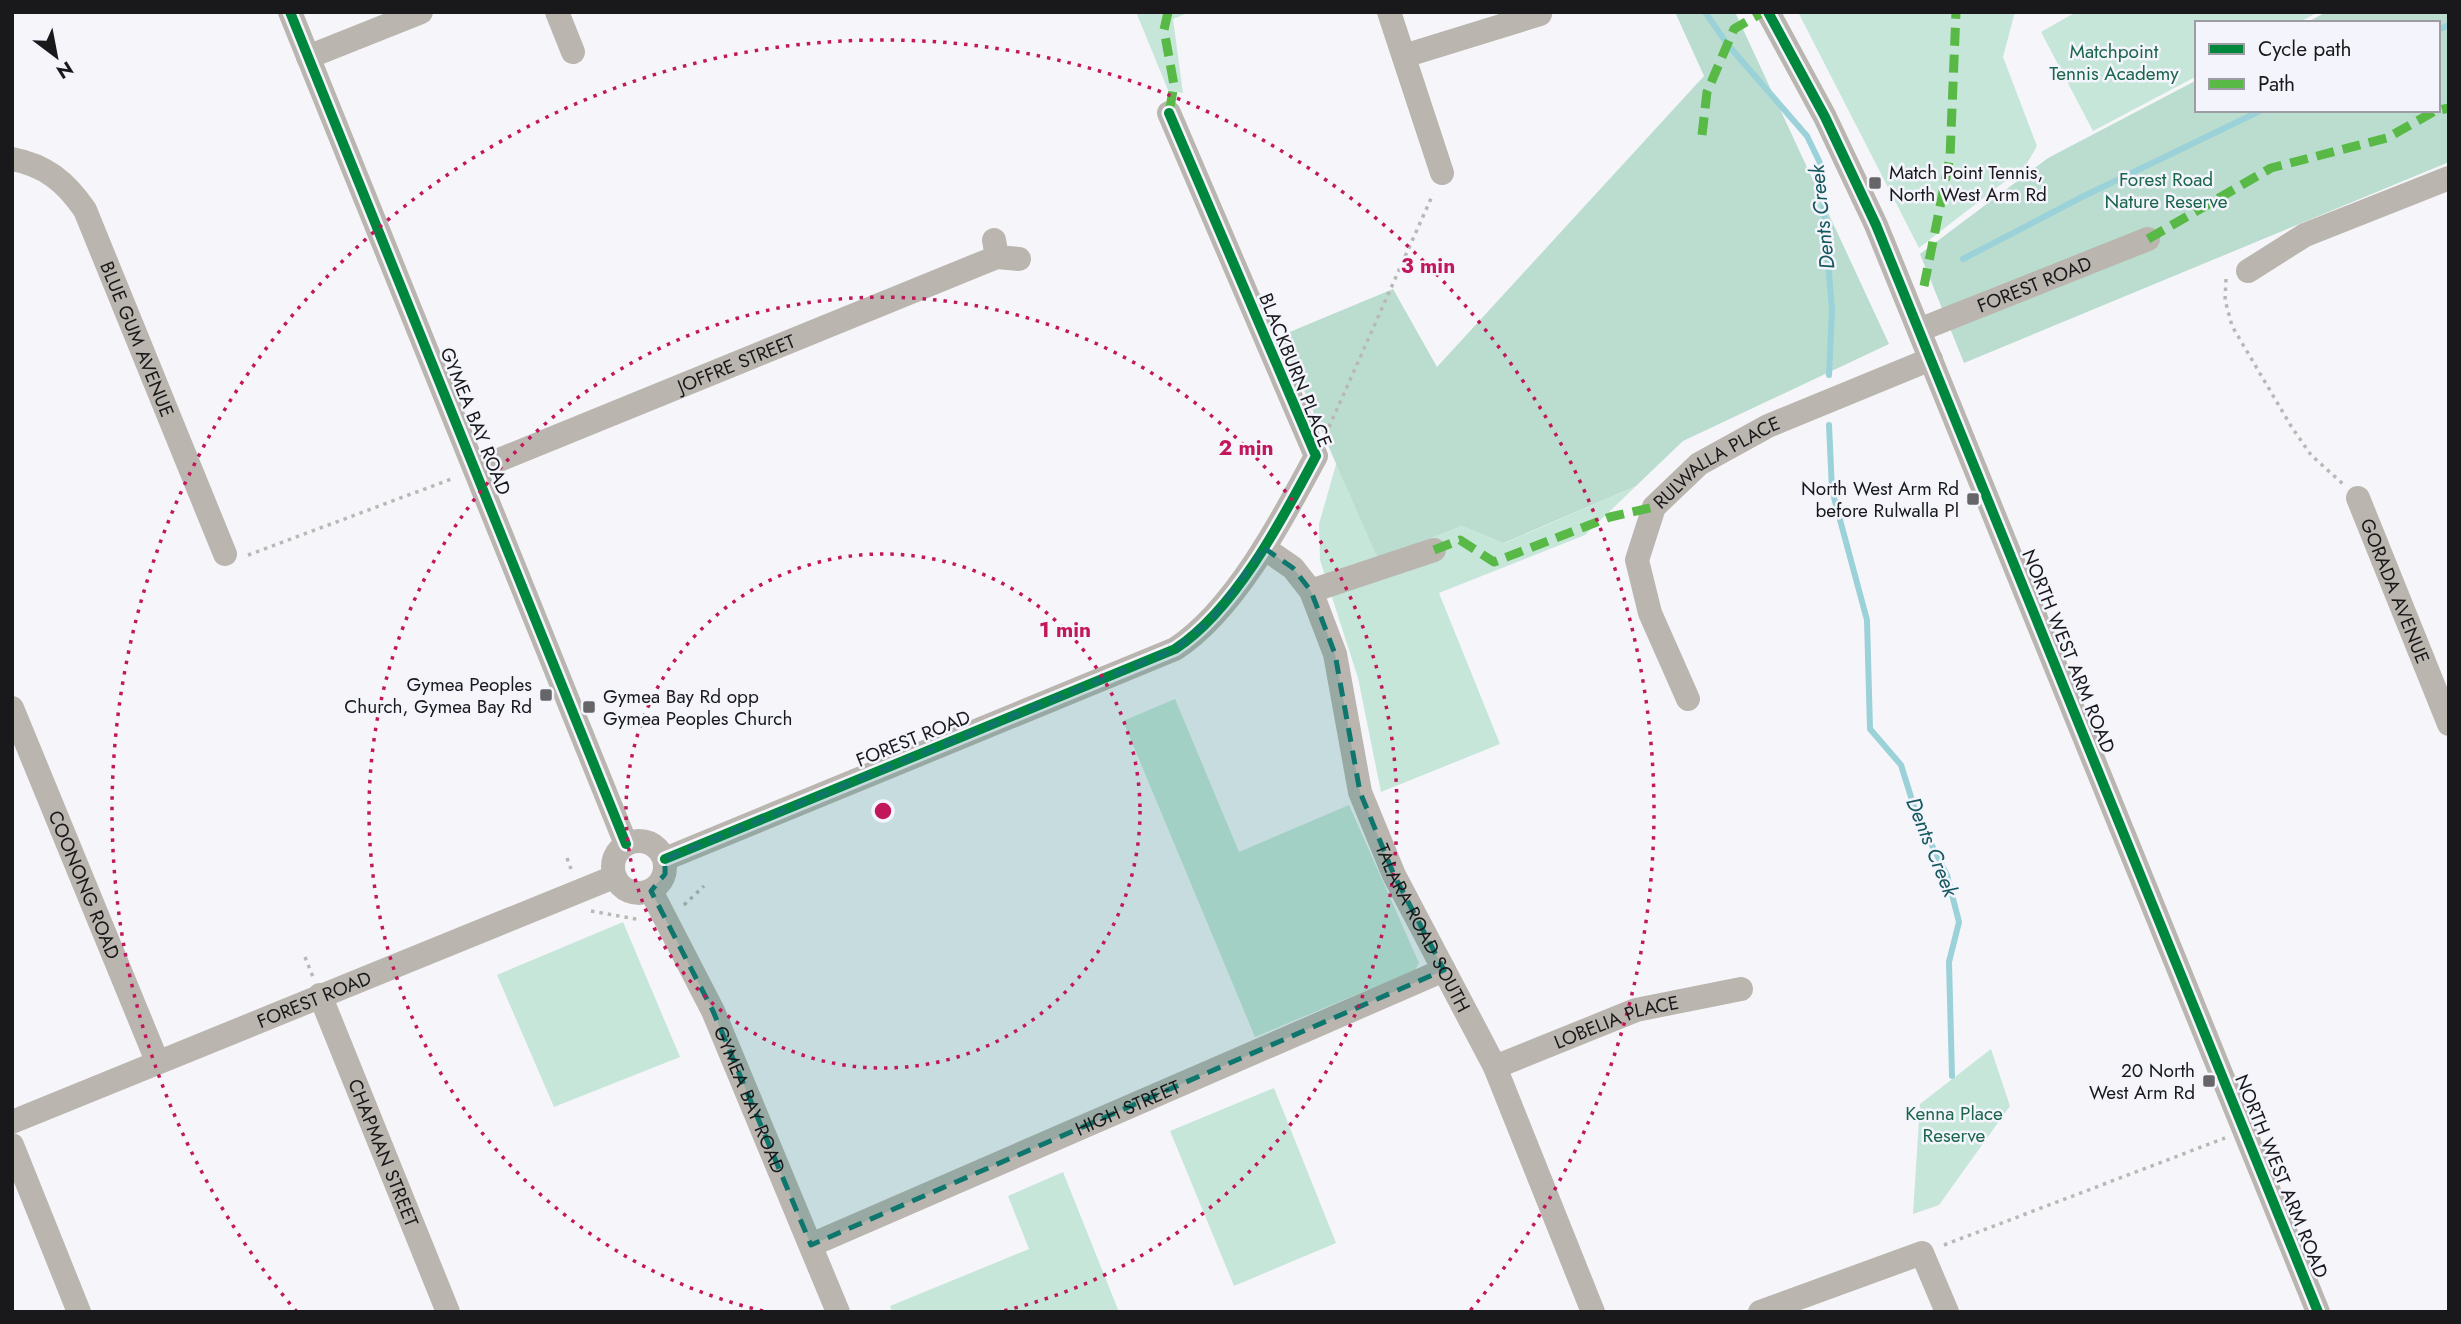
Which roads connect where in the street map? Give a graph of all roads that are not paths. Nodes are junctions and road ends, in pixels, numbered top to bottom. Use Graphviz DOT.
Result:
graph roads {
  1 [pos="290,12"];
  2 [pos="421,12"];
  3 [pos="556,12"];
  4 [pos="1388,12"];
  5 [pos="1768,12"];
  6 [pos="1541,14"];
  7 [pos="573,52"];
  8 [pos="1404,56"];
  9 [pos="308,57"];
  10 [pos="1169,113"];
  11 [pos="12,159"];
  12 [pos="1442,173"];
  13 [pos="2449,178"];
  14 [pos="2148,239"];
  15 [pos="1003,252"];
  16 [pos="2248,271"];
  17 [pos="1919,330"];
  18 [pos="1931,359"];
  19 [pos="477,470"];
  20 [pos="2358,498"];
  21 [pos="1264,548"];
  22 [pos="1434,550"];
  23 [pos="225,554"];
  24 [pos="1311,591"];
  25 [pos="1175,649"];
  26 [pos="1688,699"];
  27 [pos="12,708"];
  28 [pos="2449,724"];
  29 [pos="626,844"];
  30 [pos="664,859"];
  31 [pos="614,877"];
  32 [pos="651,891"];
  33 [pos="1444,970"];
  34 [pos="1741,989"];
  35 [pos="320,995"];
  36 [pos="158,1061"];
  37 [pos="1494,1067"];
  38 [pos="12,1122"];
  39 [pos="12,1145"];
  40 [pos="811,1245"];
  41 [pos="79,1312"];
  42 [pos="448,1312"];
  43 [pos="838,1312"];
  44 [pos="1593,1312"];
  45 [pos="1760,1312"];
  46 [pos="1947,1312"];
  47 [pos="2318,1312"];
  1 -- 9 [label="street, GYMEA BAY ROAD"];
  2 -- 9 [label="street"];
  3 -- 7 [label="street"];
  4 -- 8 [label="street"];
  5 -- 17 [label="street, NORTH WEST ARM ROAD"];
  6 -- 8 [label="street"];
  8 -- 12 [label="street"];
  9 -- 19 [label="street, GYMEA BAY ROAD"];
  10 -- 21 [label="street, BLACKBURN PLACE"];
  11 -- 23 [label="street, BLUE GUM AVENUE"];
  13 -- 16 [label="street"];
  14 -- 17 [label="street, FOREST ROAD"];
  15 -- 19 [label="street, JOFFRE STREET"];
  17 -- 18 [label="street, NORTH WEST ARM ROAD"];
  18 -- 26 [label="street, RULWALLA PLACE"];
  18 -- 47 [label="street, NORTH WEST ARM ROAD"];
  19 -- 29 [label="street, GYMEA BAY ROAD"];
  20 -- 28 [label="street, GORADA AVENUE"];
  21 -- 24 [label="street, TALARA ROAD SOUTH"];
  21 -- 25 [label="street, BLACKBURN PLACE"];
  22 -- 24 [label="street"];
  24 -- 33 [label="street, TALARA ROAD SOUTH"];
  25 -- 30 [label="street, FOREST ROAD"];
  27 -- 36 [label="street, COONONG ROAD"];
  29 -- 30 [label="street"];
  29 -- 31 [label="street"];
  30 -- 32 [label="street"];
  31 -- 32 [label="street"];
  31 -- 35 [label="street, FOREST ROAD"];
  32 -- 40 [label="street, GYMEA BAY ROAD"];
  33 -- 37 [label="street, TALARA ROAD SOUTH"];
  33 -- 40 [label="street, HIGH STREET"];
  34 -- 37 [label="street, LOBELIA PLACE"];
  35 -- 36 [label="street, FOREST ROAD"];
  35 -- 42 [label="street, CHAPMAN STREET"];
  36 -- 38 [label="street, FOREST ROAD"];
  37 -- 44 [label="street, TALARA ROAD SOUTH"];
  39 -- 41 [label="street"];
  40 -- 43 [label="street, GYMEA BAY ROAD"];
  45 -- 46 [label="street"];
}
